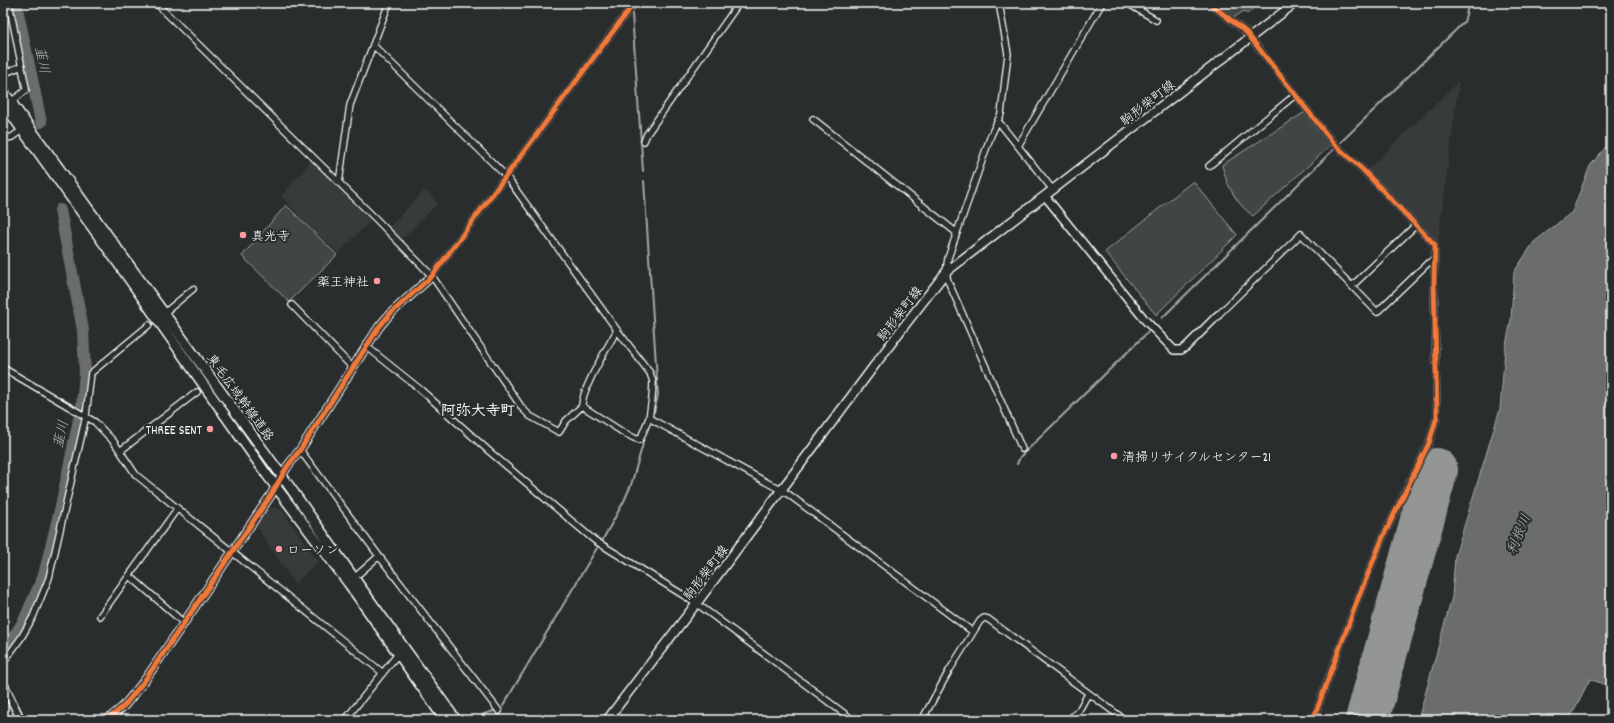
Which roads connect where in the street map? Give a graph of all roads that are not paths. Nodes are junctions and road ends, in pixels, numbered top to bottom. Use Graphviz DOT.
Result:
graph roads {
  1 [pos="8,3"];
  2 [pos="156,3"];
  3 [pos="389,3"];
  4 [pos="626,3"];
  5 [pos="740,3"];
  6 [pos="999,3"];
  7 [pos="1102,3"];
  8 [pos="1127,3"];
  9 [pos="1209,3"];
  10 [pos="1294,3"];
  11 [pos="633,6"];
  12 [pos="1156,20"];
  13 [pos="1249,37"];
  14 [pos="373,46"];
  15 [pos="22,66"];
  16 [pos="3,71"];
  17 [pos="3,91"];
  18 [pos="1295,95"];
  19 [pos="7,103"];
  20 [pos="812,119"];
  21 [pos="998,121"];
  22 [pos="22,130"];
  23 [pos="3,139"];
  24 [pos="644,141"];
  25 [pos="1018,146"];
  26 [pos="1209,166"];
  27 [pos="506,176"];
  28 [pos="339,184"];
  29 [pos="1049,193"];
  30 [pos="1416,225"];
  31 [pos="957,233"];
  32 [pos="1433,261"];
  33 [pos="946,272"];
  34 [pos="432,276"];
  35 [pos="1352,286"];
  36 [pos="193,289"];
  37 [pos="292,305"];
  38 [pos="163,314"];
  39 [pos="1218,315"];
  40 [pos="149,325"];
  41 [pos="617,330"];
  42 [pos="366,346"];
  43 [pos="3,368"];
  44 [pos="353,368"];
  45 [pos="197,392"];
  46 [pos="582,406"];
  47 [pos="85,416"];
  48 [pos="649,418"];
  49 [pos="1022,449"];
  50 [pos="300,450"];
  51 [pos="120,451"];
  52 [pos="282,476"];
  53 [pos="276,487"];
  54 [pos="781,490"];
  55 [pos="177,509"];
  56 [pos="233,551"];
  57 [pos="379,556"];
  58 [pos="130,576"];
  59 [pos="354,578"];
  60 [pos="696,604"];
  61 [pos="100,616"];
  62 [pos="184,623"];
  63 [pos="974,632"];
  64 [pos="398,654"];
  65 [pos="3,663"];
  66 [pos="383,673"];
  67 [pos="3,683"];
  68 [pos="1088,694"];
  69 [pos="499,711"];
  70 [pos="21,720"];
  71 [pos="107,720"];
  72 [pos="345,720"];
  73 [pos="445,720"];
  74 [pos="456,720"];
  75 [pos="607,720"];
  76 [pos="853,720"];
  77 [pos="922,720"];
  78 [pos="1069,720"];
  79 [pos="1125,720"];
  80 [pos="1313,720"];
  1 -- 15 [label="street"];
  2 -- 28 [label="street"];
  3 -- 14 [label="street"];
  4 -- 11 [label="street"];
  5 -- 24 [label="street"];
  6 -- 21 [label="street"];
  7 -- 25 [label="street"];
  8 -- 12 [label="street"];
  9 -- 13 [label="street"];
  10 -- 13 [label="main road, 駒形柴町線"];
  11 -- 27 [label="street"];
  13 -- 18 [label="street"];
  13 -- 29 [label="main road, 駒形柴町線"];
  14 -- 27 [label="street"];
  14 -- 28 [label="street"];
  15 -- 16 [label="street"];
  15 -- 19 [label="street"];
  17 -- 19 [label="highway, 東毛広域幹線道路"];
  18 -- 26 [label="street"];
  18 -- 30 [label="street"];
  19 -- 22 [label="highway, 東毛広域幹線道路"];
  19 -- 38 [label="highway, 東毛広域幹線道路"];
  20 -- 31 [label="street"];
  21 -- 25 [label="street"];
  21 -- 31 [label="street"];
  22 -- 23 [label="street"];
  22 -- 53 [label="highway, 東毛広域幹線道路"];
  25 -- 29 [label="street"];
  27 -- 34 [label="street"];
  27 -- 41 [label="street"];
  28 -- 34 [label="street"];
  29 -- 33 [label="main road, 駒形柴町線"];
  29 -- 39 [label="street"];
  30 -- 32 [label="street"];
  30 -- 35 [label="street"];
  31 -- 33 [label="street"];
  32 -- 35 [label="street"];
  32 -- 80 [label="street"];
  33 -- 49 [label="street"];
  33 -- 54 [label="main road, 駒形柴町線"];
  34 -- 42 [label="street"];
  34 -- 46 [label="street"];
  35 -- 39 [label="street"];
  36 -- 38 [label="street"];
  37 -- 44 [label="street"];
  38 -- 52 [label="highway, 東毛広域幹線道路"];
  40 -- 47 [label="street"];
  41 -- 46 [label="street"];
  41 -- 48 [label="street"];
  42 -- 44 [label="street"];
  42 -- 60 [label="street"];
  43 -- 47 [label="street"];
  44 -- 50 [label="street"];
  45 -- 51 [label="street"];
  46 -- 48 [label="street"];
  47 -- 51 [label="street"];
  47 -- 65 [label="street"];
  48 -- 54 [label="street"];
  50 -- 52 [label="street"];
  50 -- 57 [label="street"];
  51 -- 55 [label="street"];
  52 -- 53 [label="street"];
  52 -- 59 [label="highway, 東毛広域幹線道路"];
  53 -- 56 [label="street"];
  53 -- 64 [label="highway, 東毛広域幹線道路"];
  54 -- 60 [label="main road, 駒形柴町線"];
  54 -- 63 [label="street"];
  55 -- 56 [label="street"];
  55 -- 58 [label="street"];
  56 -- 62 [label="street"];
  56 -- 66 [label="street"];
  57 -- 59 [label="street"];
  57 -- 69 [label="street"];
  58 -- 61 [label="street"];
  58 -- 62 [label="street"];
  59 -- 74 [label="highway, 東毛広域幹線道路"];
  60 -- 75 [label="main road, 駒形柴町線"];
  60 -- 76 [label="street"];
  62 -- 71 [label="street"];
  63 -- 68 [label="street"];
  63 -- 77 [label="street"];
  64 -- 66 [label="street"];
  64 -- 73 [label="highway, 東毛広域幹線道路"];
  66 -- 72 [label="street"];
  67 -- 70 [label="street"];
  68 -- 78 [label="street"];
  68 -- 79 [label="street"];
}
